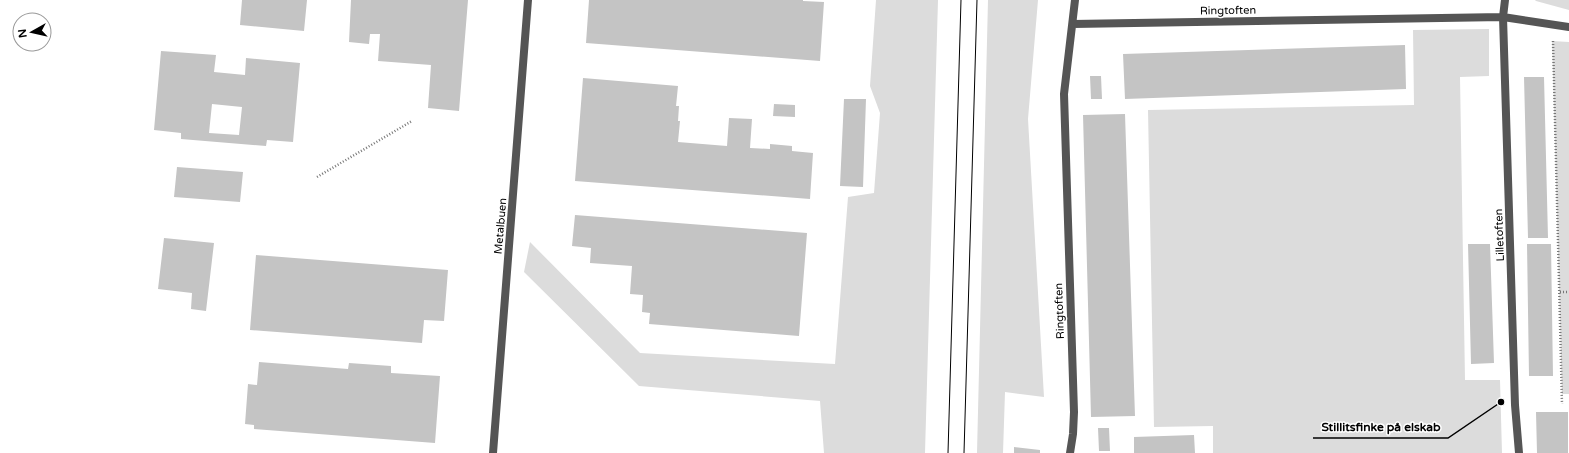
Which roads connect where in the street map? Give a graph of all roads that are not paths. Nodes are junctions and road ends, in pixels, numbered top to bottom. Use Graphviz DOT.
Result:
graph roads {
  1 [pos="528,0"];
  2 [pos="1075,0"];
  3 [pos="1505,0"];
  4 [pos="1503,16"];
  5 [pos="1073,24"];
  6 [pos="1569,27"];
  7 [pos="493,453"];
  8 [pos="1070,453"];
  9 [pos="1519,453"];
  1 -- 7 [label="street, Metalbuen"];
  2 -- 5 [label="street, Ringtoften"];
  3 -- 4 [label="street, Lilletoften"];
  4 -- 5 [label="street, Ringtoften"];
  4 -- 6 [label="street"];
  4 -- 9 [label="street, Lilletoften"];
  5 -- 8 [label="street, Ringtoften"];
}
